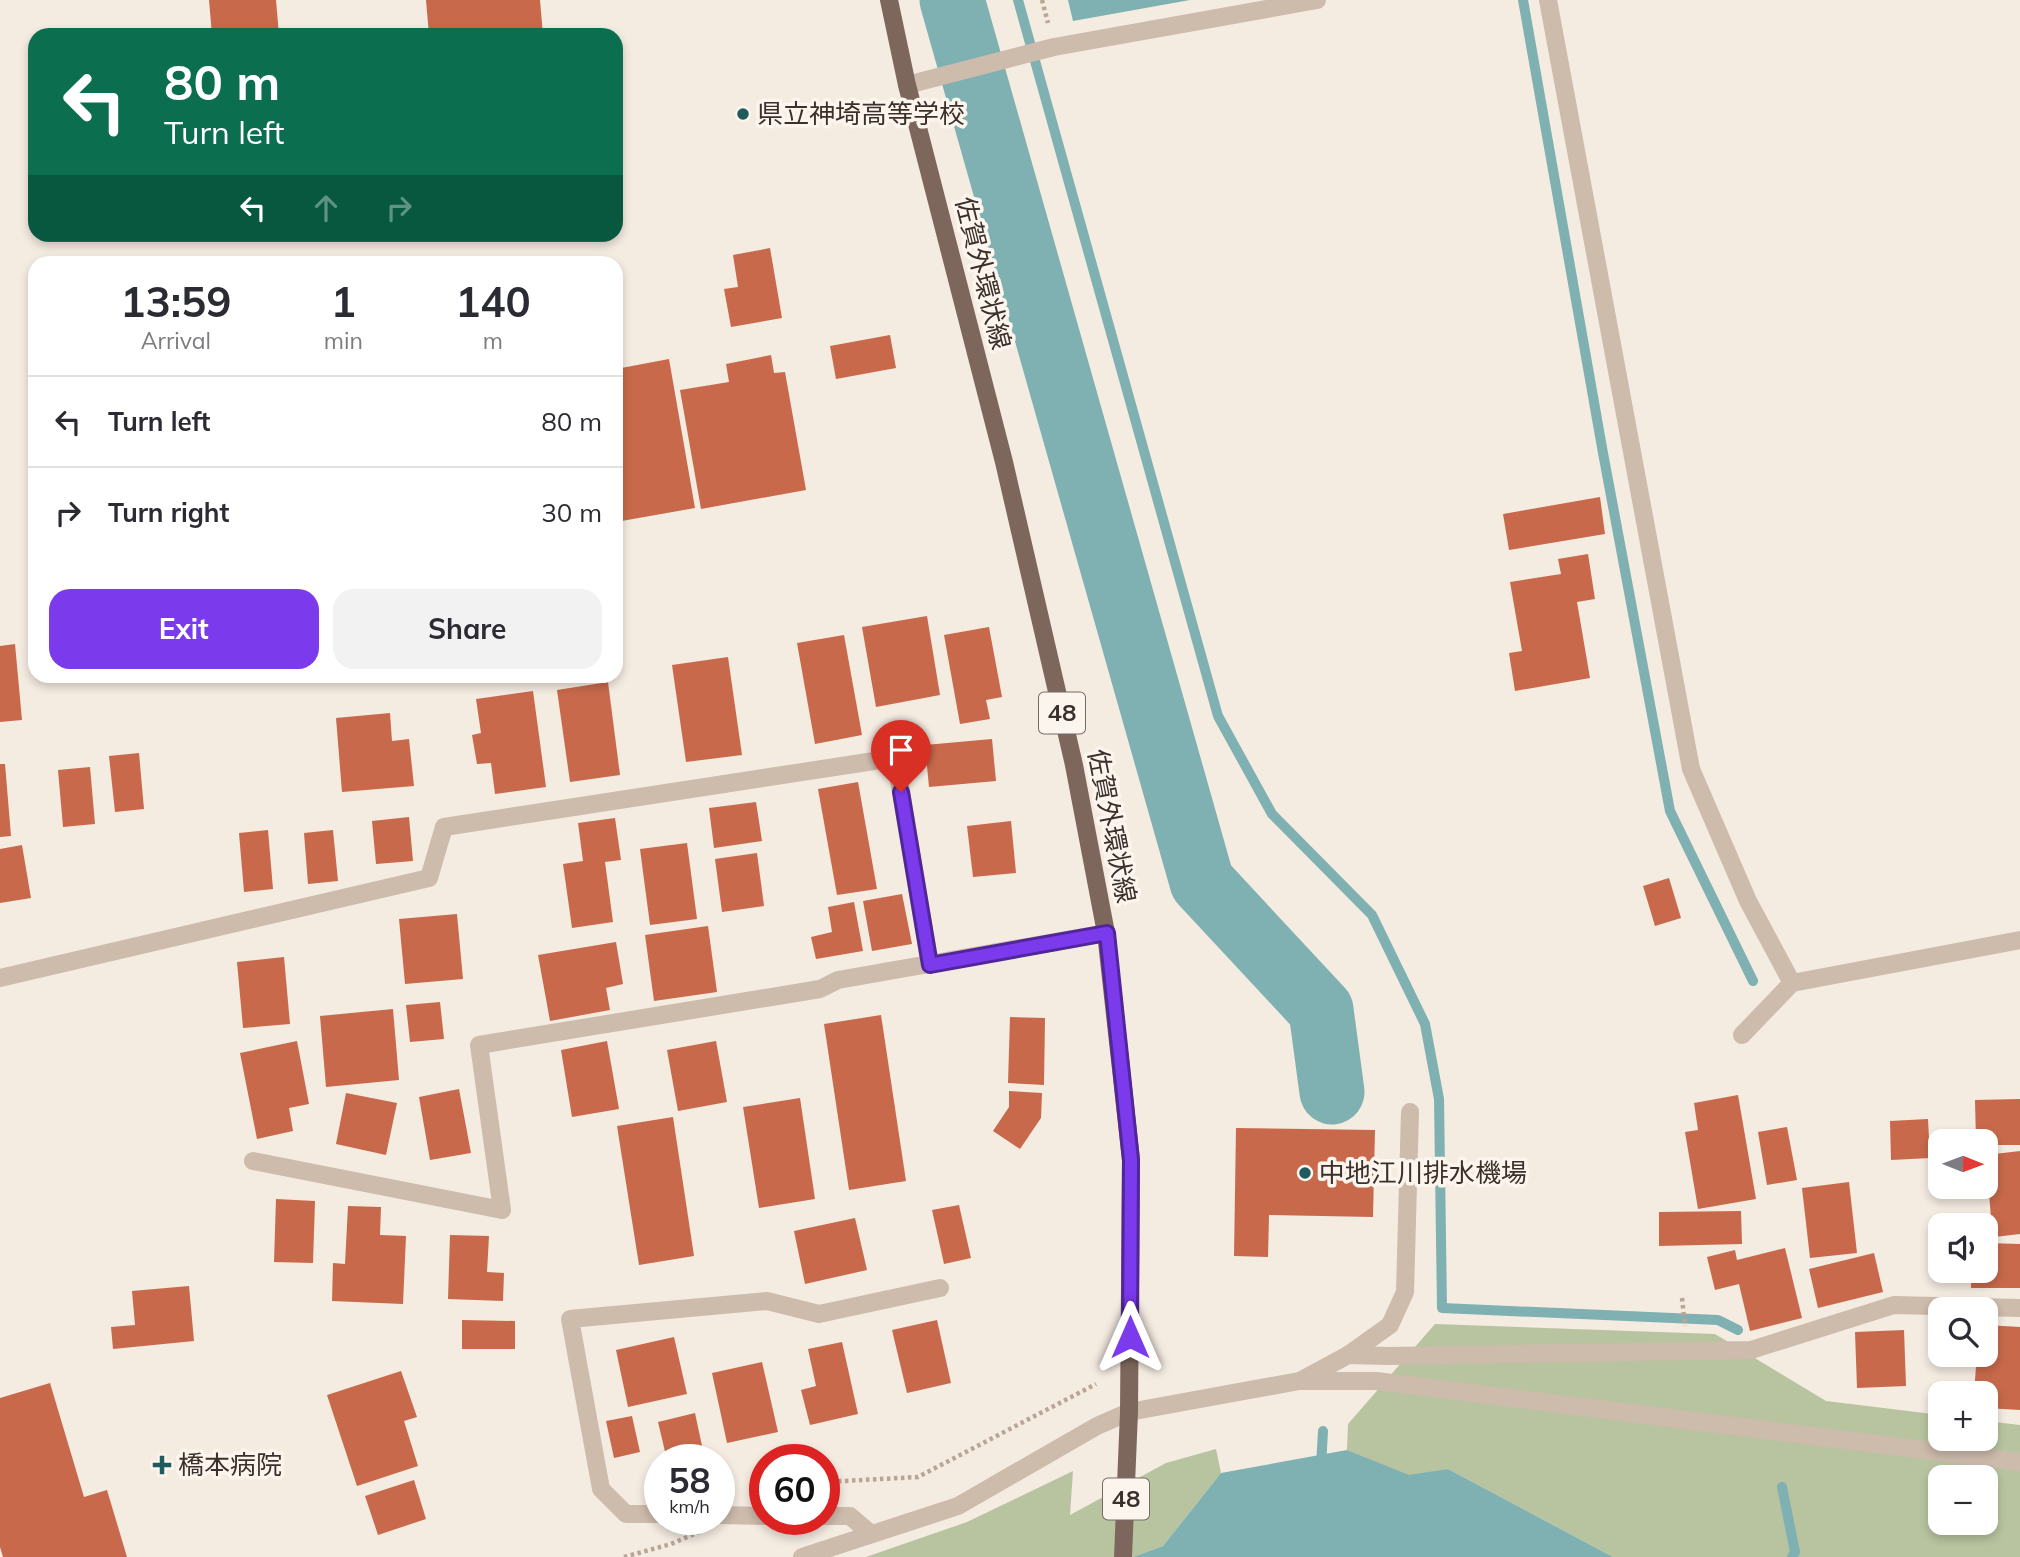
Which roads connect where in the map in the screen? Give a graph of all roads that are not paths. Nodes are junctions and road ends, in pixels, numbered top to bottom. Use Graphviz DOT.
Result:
graph roads {
  1 [pos="889,0"];
  2 [pos="1317,0"];
  3 [pos="1548,0"];
  4 [pos="907,85"];
  5 [pos="1107,933"];
  6 [pos="2020,940"];
  7 [pos="930,965"];
  8 [pos="0,978"];
  9 [pos="1792,983"];
  10 [pos="1742,1035"];
  11 [pos="1410,1112"];
  12 [pos="253,1160"];
  13 [pos="940,1288"];
  14 [pos="2020,1308"];
  15 [pos="1348,1355"];
  16 [pos="1299,1381"];
  17 [pos="1129,1412"];
  18 [pos="2020,1462"];
  19 [pos="644,1514"];
  20 [pos="840,1516"];
  21 [pos="872,1534"];
  22 [pos="802,1557"];
  23 [pos="1123,1557"];
  1 -- 4 [label="main road, 佐賀外環状線 / 48"];
  2 -- 4 [label="street"];
  3 -- 9 [label="street"];
  4 -- 5 [label="main road, 佐賀外環状線 / 48"];
  5 -- 7 [label="street"];
  5 -- 17 [label="main road, 佐賀外環状線 / 48"];
  6 -- 9 [label="street"];
  7 -- 8 [label="street"];
  7 -- 12 [label="street"];
  9 -- 10 [label="street"];
  11 -- 15 [label="street"];
  13 -- 19 [label="street"];
  14 -- 15 [label="street"];
  15 -- 16 [label="street"];
  16 -- 17 [label="street"];
  16 -- 18 [label="street"];
  17 -- 21 [label="street"];
  17 -- 23 [label="main road, 佐賀外環状線 / 48"];
  20 -- 21 [label="street"];
  21 -- 22 [label="street"];
}
